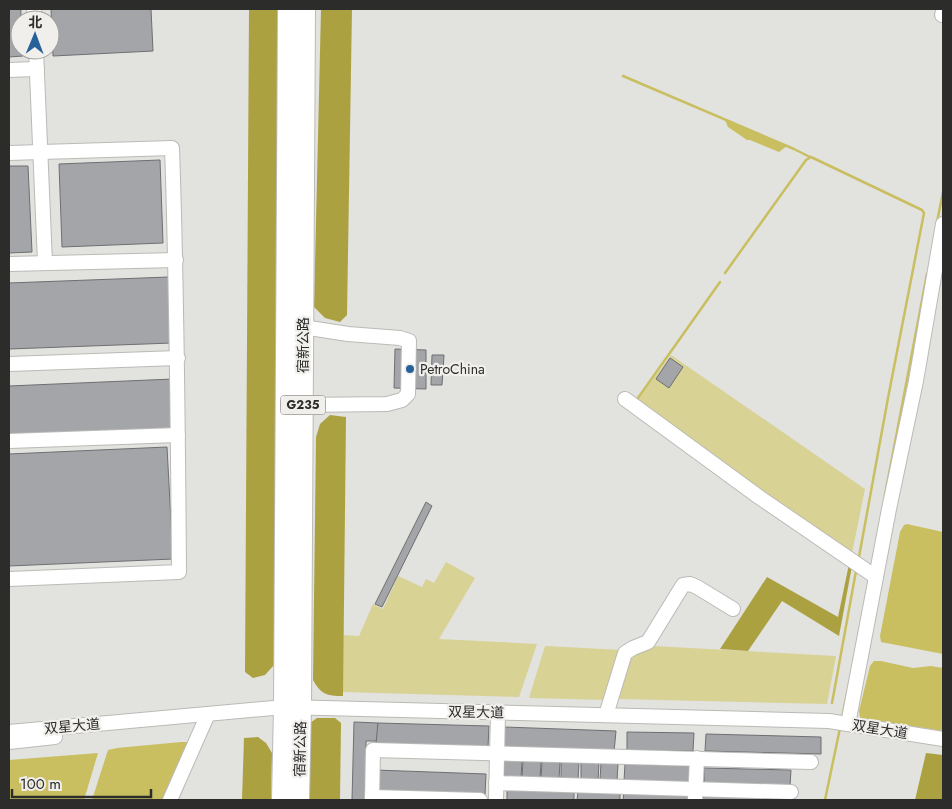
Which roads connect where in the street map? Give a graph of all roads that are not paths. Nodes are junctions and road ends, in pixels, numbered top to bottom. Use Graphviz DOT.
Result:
graph roads {
  1 [pos="288,9"];
  2 [pos="305,9"];
  3 [pos="37,60"];
  4 [pos="37,69"];
  5 [pos="9,70"];
  6 [pos="41,152"];
  7 [pos="9,153"];
  8 [pos="943,224"];
  9 [pos="176,260"];
  10 [pos="45,263"];
  11 [pos="9,264"];
  12 [pos="303,327"];
  13 [pos="178,358"];
  14 [pos="9,364"];
  15 [pos="625,399"];
  16 [pos="303,405"];
  17 [pos="178,435"];
  18 [pos="9,441"];
  19 [pos="876,577"];
  20 [pos="9,579"];
  21 [pos="733,609"];
  22 [pos="292,712"];
  23 [pos="498,713"];
  24 [pos="606,716"];
  25 [pos="206,719"];
  26 [pos="843,723"];
  27 [pos="9,732"];
  28 [pos="943,739"];
  29 [pos="9,742"];
  30 [pos="497,753"];
  31 [pos="697,758"];
  32 [pos="811,762"];
  33 [pos="496,782"];
  34 [pos="791,792"];
  35 [pos="696,795"];
  36 [pos="372,799"];
  37 [pos="170,800"];
  38 [pos="282,800"];
  39 [pos="299,800"];
  40 [pos="480,800"];
  41 [pos="496,800"];
  1 -- 22 [label="highway, 宿新公路 / G235"];
  2 -- 12 [label="highway, 宿新公路 / G235"];
  3 -- 4 [label="street"];
  4 -- 5 [label="street"];
  4 -- 6 [label="street"];
  6 -- 7 [label="street"];
  6 -- 9 [label="street"];
  6 -- 10 [label="street"];
  8 -- 19 [label="street"];
  9 -- 10 [label="street"];
  9 -- 13 [label="street"];
  10 -- 11 [label="street"];
  12 -- 16 [label="highway, 宿新公路 / G235"];
  12 -- 16 [label="street"];
  13 -- 14 [label="street"];
  13 -- 17 [label="street"];
  15 -- 19 [label="street"];
  16 -- 22 [label="highway, 宿新公路 / G235"];
  17 -- 18 [label="street"];
  17 -- 20 [label="street"];
  19 -- 26 [label="street"];
  21 -- 24 [label="street"];
  22 -- 23 [label="street, 双星大道"];
  22 -- 25 [label="street, 双星大道"];
  22 -- 38 [label="highway, 宿新公路 / G235"];
  22 -- 39 [label="highway, 宿新公路 / G235"];
  23 -- 24 [label="street, 双星大道"];
  23 -- 30 [label="street"];
  24 -- 26 [label="street, 双星大道"];
  25 -- 27 [label="street, 双星大道"];
  25 -- 29 [label="street, 双星大道"];
  25 -- 37 [label="street"];
  26 -- 28 [label="street, 双星大道"];
  30 -- 31 [label="street"];
  30 -- 33 [label="street"];
  30 -- 36 [label="street"];
  31 -- 32 [label="street"];
  31 -- 35 [label="street"];
  33 -- 35 [label="street"];
  33 -- 41 [label="street"];
  34 -- 35 [label="street"];
  36 -- 40 [label="street"];
}
